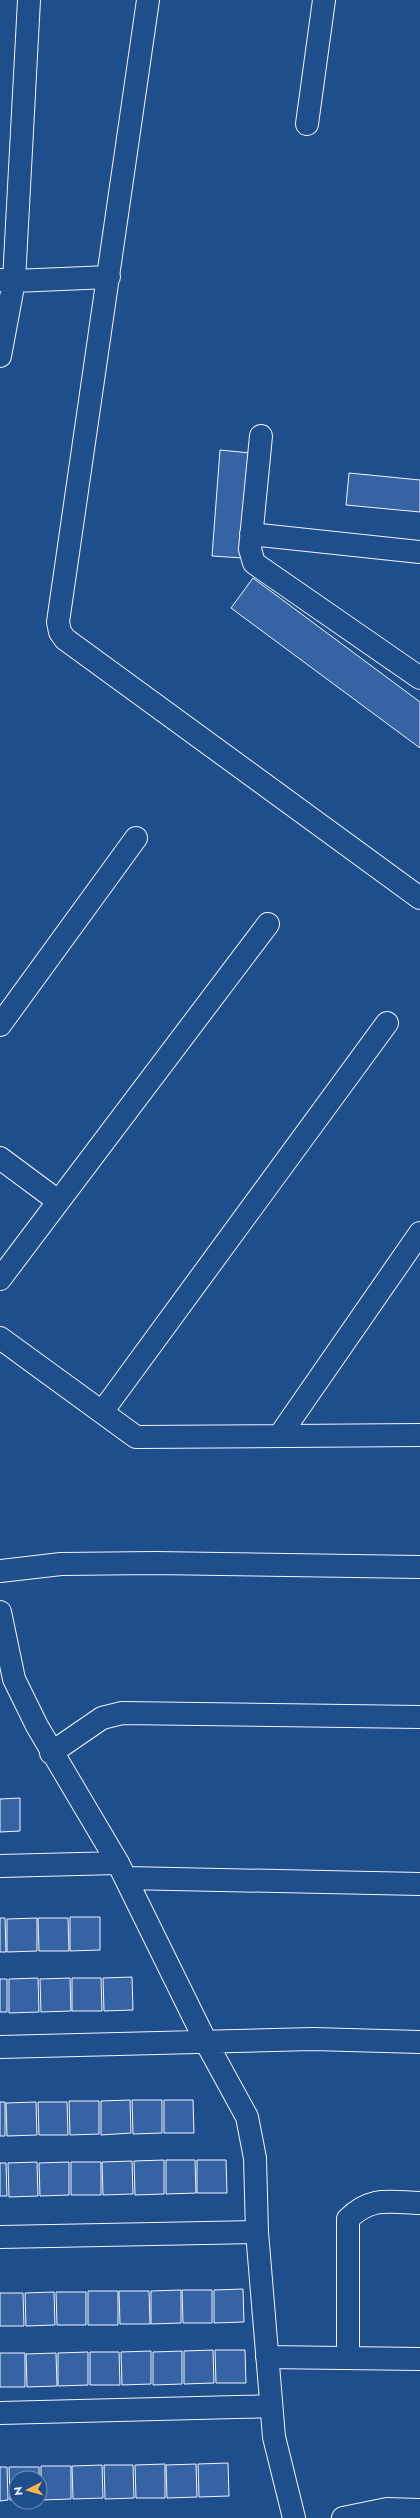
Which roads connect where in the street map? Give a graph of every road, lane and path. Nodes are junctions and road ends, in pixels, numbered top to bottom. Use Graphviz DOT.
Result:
graph roads {
  1 [pos="29,0"];
  2 [pos="148,0"];
  3 [pos="324,0"];
  4 [pos="307,124"];
  5 [pos="109,277"];
  6 [pos="7,280"];
  7 [pos="0,356"];
  8 [pos="261,436"];
  9 [pos="251,534"];
  10 [pos="420,552"];
  11 [pos="420,678"];
  12 [pos="136,838"];
  13 [pos="420,898"];
  14 [pos="268,924"];
  15 [pos="387,1023"];
  16 [pos="0,1025"];
  17 [pos="0,1158"];
  18 [pos="58,1201"];
  19 [pos="420,1233"];
  20 [pos="0,1279"];
  21 [pos="0,1338"];
  22 [pos="102,1412"];
  23 [pos="420,1435"];
  24 [pos="280,1436"];
  25 [pos="420,1567"];
  26 [pos="0,1571"];
  27 [pos="0,1612"];
  28 [pos="7,1679"];
  29 [pos="420,1717"];
  30 [pos="51,1753"];
  31 [pos="0,1866"];
  32 [pos="122,1870"];
  33 [pos="420,1884"];
  34 [pos="206,2042"];
  35 [pos="420,2042"];
  36 [pos="0,2046"];
  37 [pos="420,2203"];
  38 [pos="257,2232"];
  39 [pos="0,2237"];
  40 [pos="267,2357"];
  41 [pos="348,2358"];
  42 [pos="420,2359"];
  43 [pos="271,2406"];
  44 [pos="0,2413"];
  45 [pos="420,2510"];
  46 [pos="294,2518"];
  47 [pos="343,2518"];
  1 -- 6 [label="street"];
  2 -- 5 [label="street"];
  3 -- 4 [label="street"];
  5 -- 6 [label="street"];
  5 -- 13 [label="street"];
  6 -- 7 [label="street"];
  8 -- 9 [label="street"];
  9 -- 10 [label="street"];
  9 -- 11 [label="street"];
  12 -- 16 [label="street"];
  14 -- 18 [label="street"];
  15 -- 22 [label="street"];
  17 -- 18 [label="street"];
  18 -- 20 [label="street"];
  19 -- 24 [label="street"];
  21 -- 22 [label="street"];
  22 -- 24 [label="street"];
  23 -- 24 [label="street"];
  25 -- 26 [label="street"];
  27 -- 28 [label="street"];
  28 -- 30 [label="street"];
  29 -- 30 [label="street"];
  30 -- 32 [label="street"];
  31 -- 32 [label="street"];
  32 -- 33 [label="street"];
  32 -- 34 [label="street"];
  34 -- 35 [label="street"];
  34 -- 36 [label="street"];
  34 -- 38 [label="street"];
  37 -- 41 [label="street"];
  38 -- 39 [label="street"];
  38 -- 40 [label="street"];
  40 -- 41 [label="street"];
  40 -- 43 [label="street"];
  41 -- 42 [label="street"];
  43 -- 44 [label="street"];
  43 -- 46 [label="street"];
  45 -- 47 [label="street"];
}
